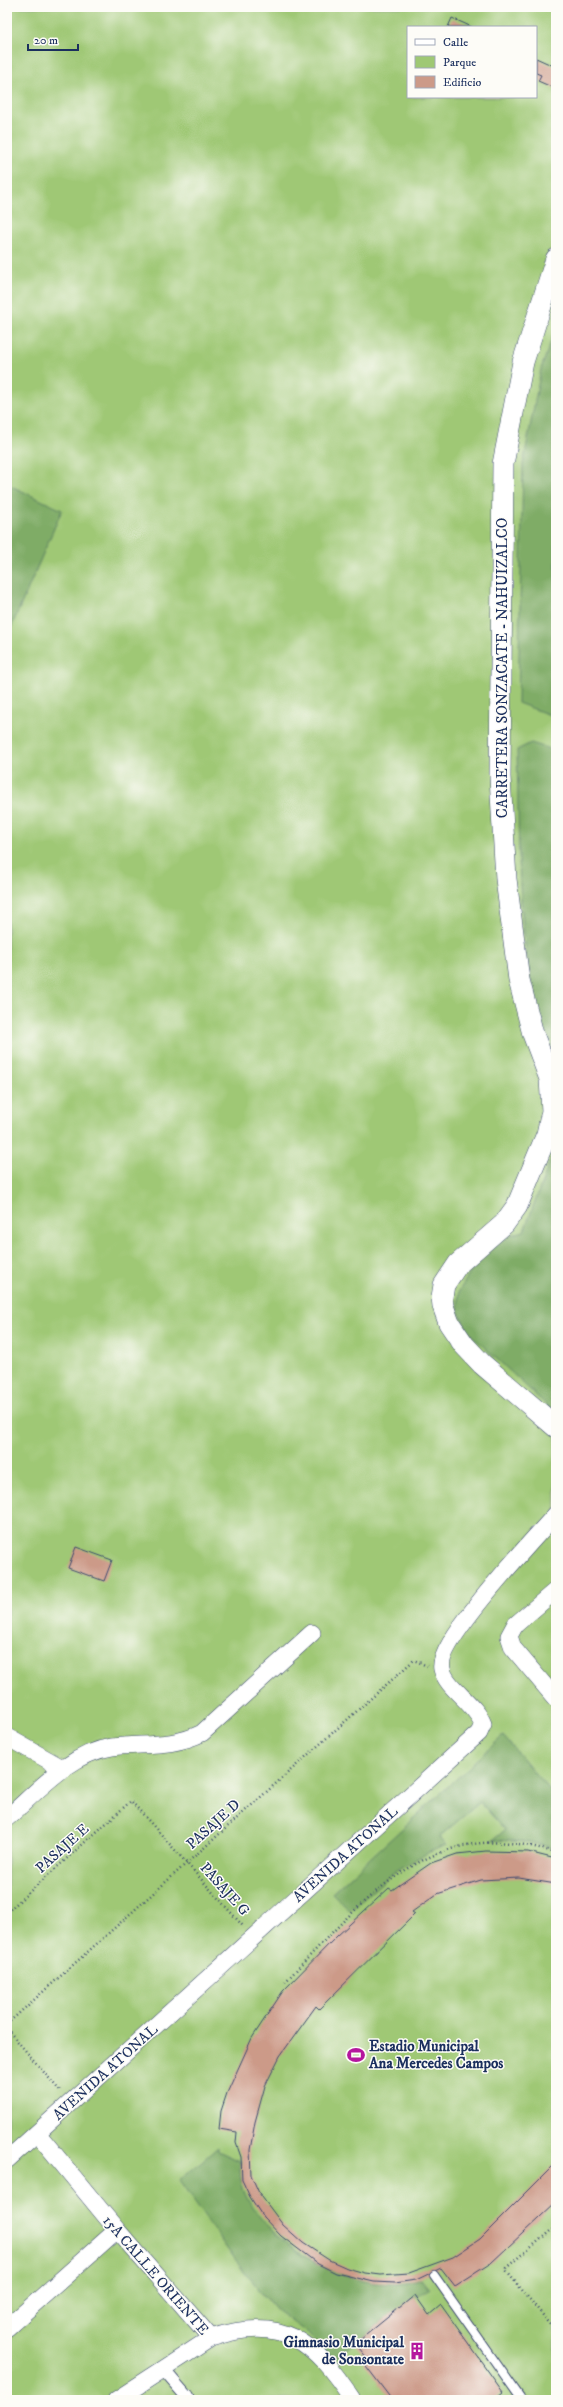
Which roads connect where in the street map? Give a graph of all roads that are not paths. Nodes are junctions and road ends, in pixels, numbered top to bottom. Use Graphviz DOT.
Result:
graph roads {
  1 [pos="556,259"];
  2 [pos="556,1428"];
  3 [pos="556,1514"];
  4 [pos="556,1590"];
  5 [pos="312,1633"];
  6 [pos="556,1699"];
  7 [pos="7,1737"];
  8 [pos="64,1769"];
  9 [pos="7,1818"];
  10 [pos="37,2133"];
  11 [pos="7,2160"];
  12 [pos="117,2230"];
  13 [pos="434,2274"];
  14 [pos="7,2328"];
  15 [pos="211,2338"];
  16 [pos="162,2368"];
  17 [pos="186,2397"];
  18 [pos="116,2400"];
  19 [pos="354,2400"];
  20 [pos="522,2400"];
  1 -- 2 [label="street, CARRETERA SONZACATE - NAHUIZALCO"];
  3 -- 10 [label="street, AVENIDA ATONAL"];
  4 -- 6 [label="street"];
  5 -- 8 [label="street"];
  7 -- 8 [label="street"];
  8 -- 9 [label="street"];
  10 -- 11 [label="street, AVENIDA ATONAL"];
  10 -- 12 [label="street, 15A CALLE ORIENTE"];
  12 -- 14 [label="street"];
  12 -- 15 [label="street, 15A CALLE ORIENTE"];
  13 -- 20 [label="lane"];
  15 -- 16 [label="street"];
  15 -- 19 [label="street, 15A CALLE ORIENTE"];
  16 -- 17 [label="street"];
  16 -- 18 [label="street"];
}
